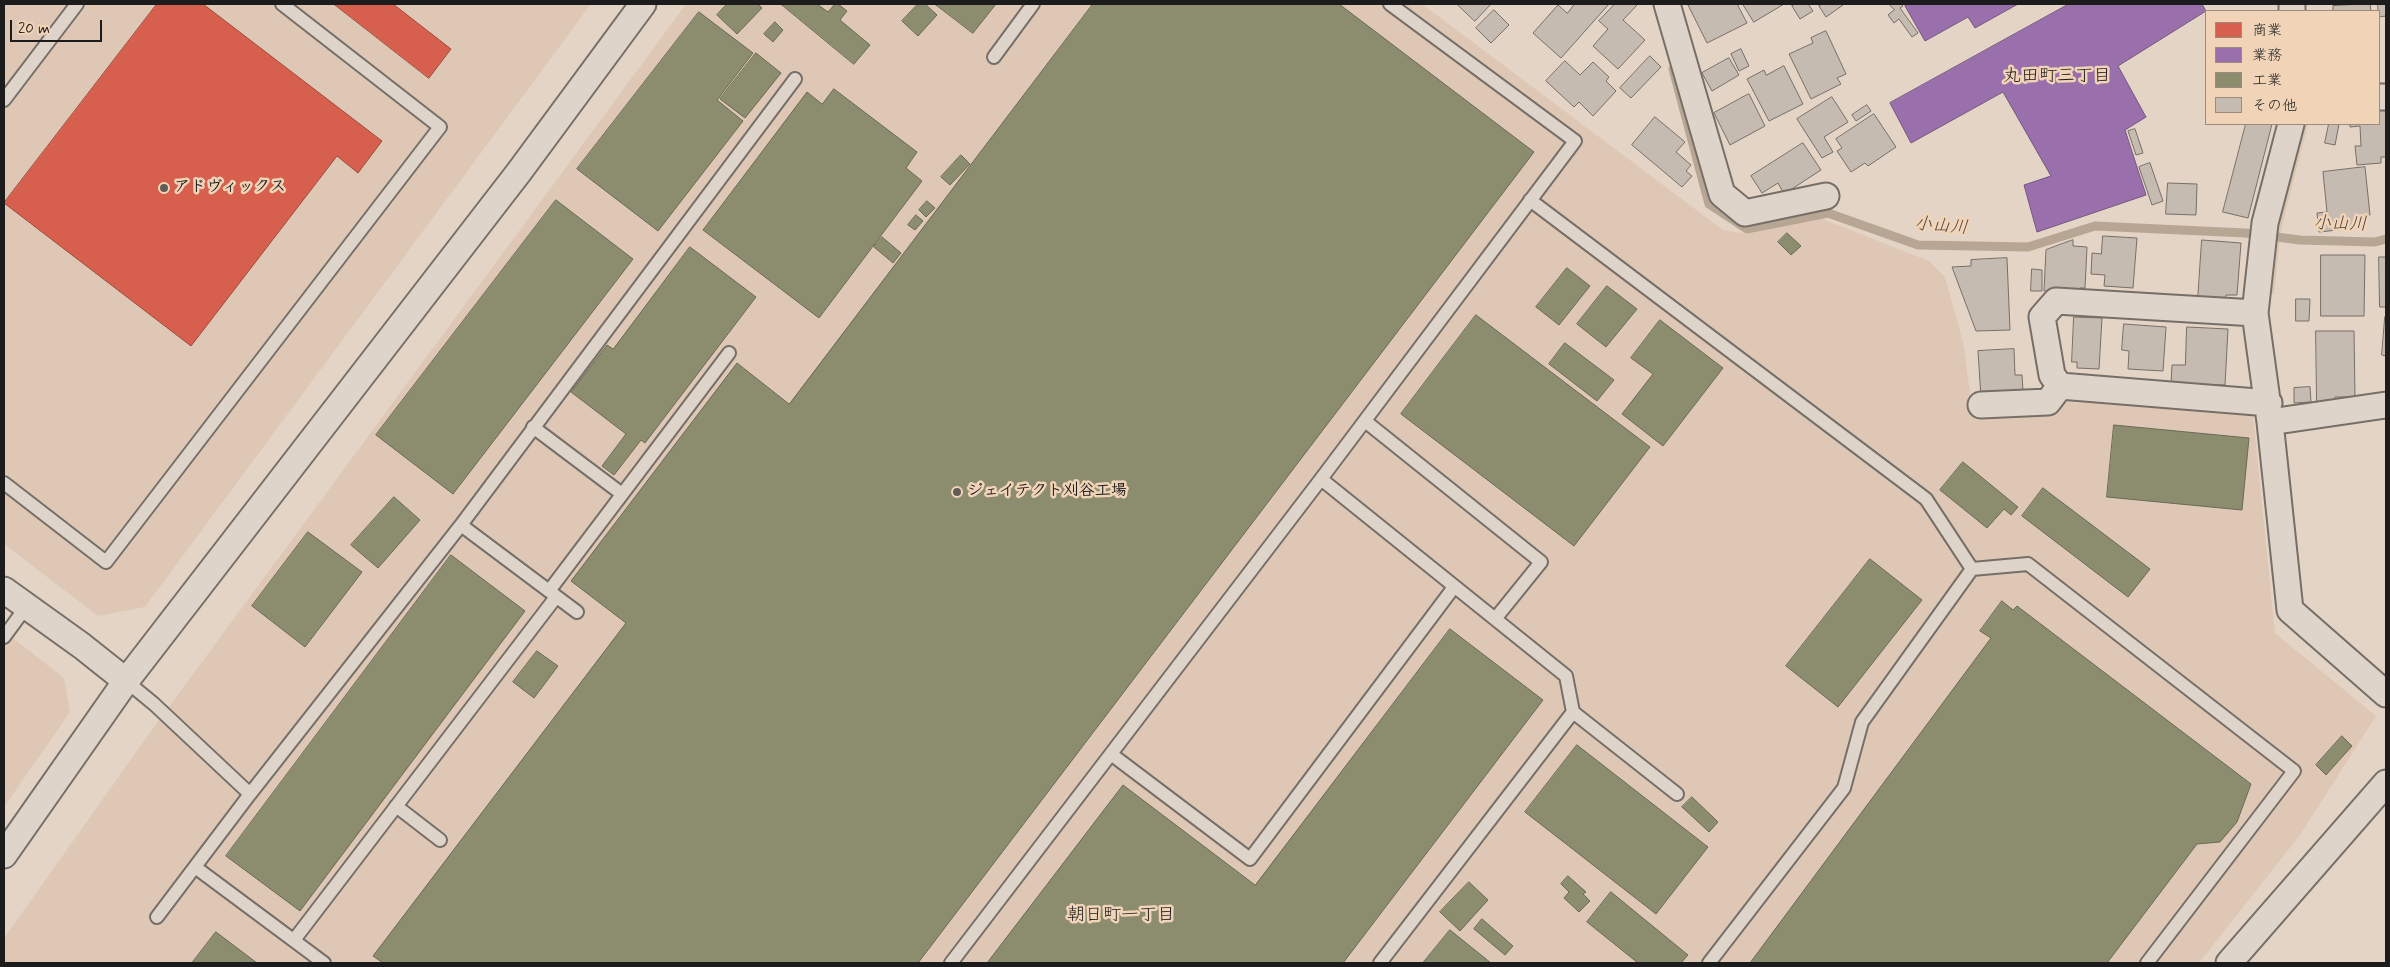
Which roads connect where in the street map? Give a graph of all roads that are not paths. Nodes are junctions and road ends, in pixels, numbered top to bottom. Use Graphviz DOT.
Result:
graph roads {
  1 [pos="77,4"];
  2 [pos="282,4"];
  3 [pos="643,4"];
  4 [pos="1032,4"];
  5 [pos="1390,4"];
  6 [pos="1667,4"];
  7 [pos="994,56"];
  8 [pos="795,79"];
  9 [pos="4,100"];
  10 [pos="2291,125"];
  11 [pos="1826,196"];
  12 [pos="1530,200"];
  13 [pos="2254,313"];
  14 [pos="729,353"];
  15 [pos="2060,386"];
  16 [pos="2386,405"];
  17 [pos="1981,406"];
  18 [pos="2270,413"];
  19 [pos="1365,421"];
  20 [pos="534,427"];
  21 [pos="1321,479"];
  22 [pos="4,483"];
  23 [pos="622,494"];
  24 [pos="460,525"];
  25 [pos="1972,568"];
  26 [pos="1454,587"];
  27 [pos="4,590"];
  28 [pos="552,594"];
  29 [pos="26,607"];
  30 [pos="577,612"];
  31 [pos="1495,619"];
  32 [pos="4,637"];
  33 [pos="126,681"];
  34 [pos="2386,694"];
  35 [pos="1573,712"];
  36 [pos="1111,754"];
  37 [pos="2386,783"];
  38 [pos="250,794"];
  39 [pos="1677,794"];
  40 [pos="396,806"];
  41 [pos="440,840"];
  42 [pos="4,854"];
  43 [pos="195,867"];
  44 [pos="157,917"];
  45 [pos="294,940"];
  46 [pos="324,963"];
  47 [pos="951,963"];
  48 [pos="1380,963"];
  49 [pos="1709,963"];
  50 [pos="2147,963"];
  51 [pos="2229,963"];
  1 -- 9 [label="lane"];
  2 -- 22 [label="lane"];
  3 -- 33 [label="street"];
  4 -- 7 [label="lane"];
  5 -- 12 [label="lane"];
  6 -- 11 [label="street"];
  8 -- 20 [label="lane"];
  10 -- 13 [label="street"];
  12 -- 19 [label="lane"];
  12 -- 25 [label="lane"];
  13 -- 15 [label="street"];
  13 -- 18 [label="street"];
  14 -- 23 [label="lane"];
  15 -- 17 [label="street"];
  15 -- 18 [label="street"];
  16 -- 18 [label="street"];
  18 -- 34 [label="street"];
  19 -- 21 [label="lane"];
  19 -- 31 [label="lane"];
  20 -- 23 [label="lane"];
  20 -- 24 [label="lane"];
  21 -- 26 [label="lane"];
  21 -- 36 [label="lane"];
  23 -- 28 [label="lane"];
  24 -- 28 [label="lane"];
  24 -- 38 [label="lane"];
  25 -- 49 [label="lane"];
  25 -- 50 [label="lane"];
  26 -- 31 [label="lane"];
  26 -- 36 [label="lane"];
  27 -- 29 [label="street"];
  28 -- 30 [label="lane"];
  28 -- 40 [label="lane"];
  29 -- 32 [label="lane"];
  29 -- 33 [label="street"];
  31 -- 35 [label="lane"];
  33 -- 38 [label="lane"];
  33 -- 42 [label="street"];
  35 -- 39 [label="lane"];
  35 -- 48 [label="lane"];
  36 -- 47 [label="lane"];
  37 -- 51 [label="street"];
  38 -- 43 [label="lane"];
  40 -- 41 [label="lane"];
  40 -- 45 [label="lane"];
  43 -- 44 [label="lane"];
  43 -- 45 [label="lane"];
  45 -- 46 [label="lane"];
}
